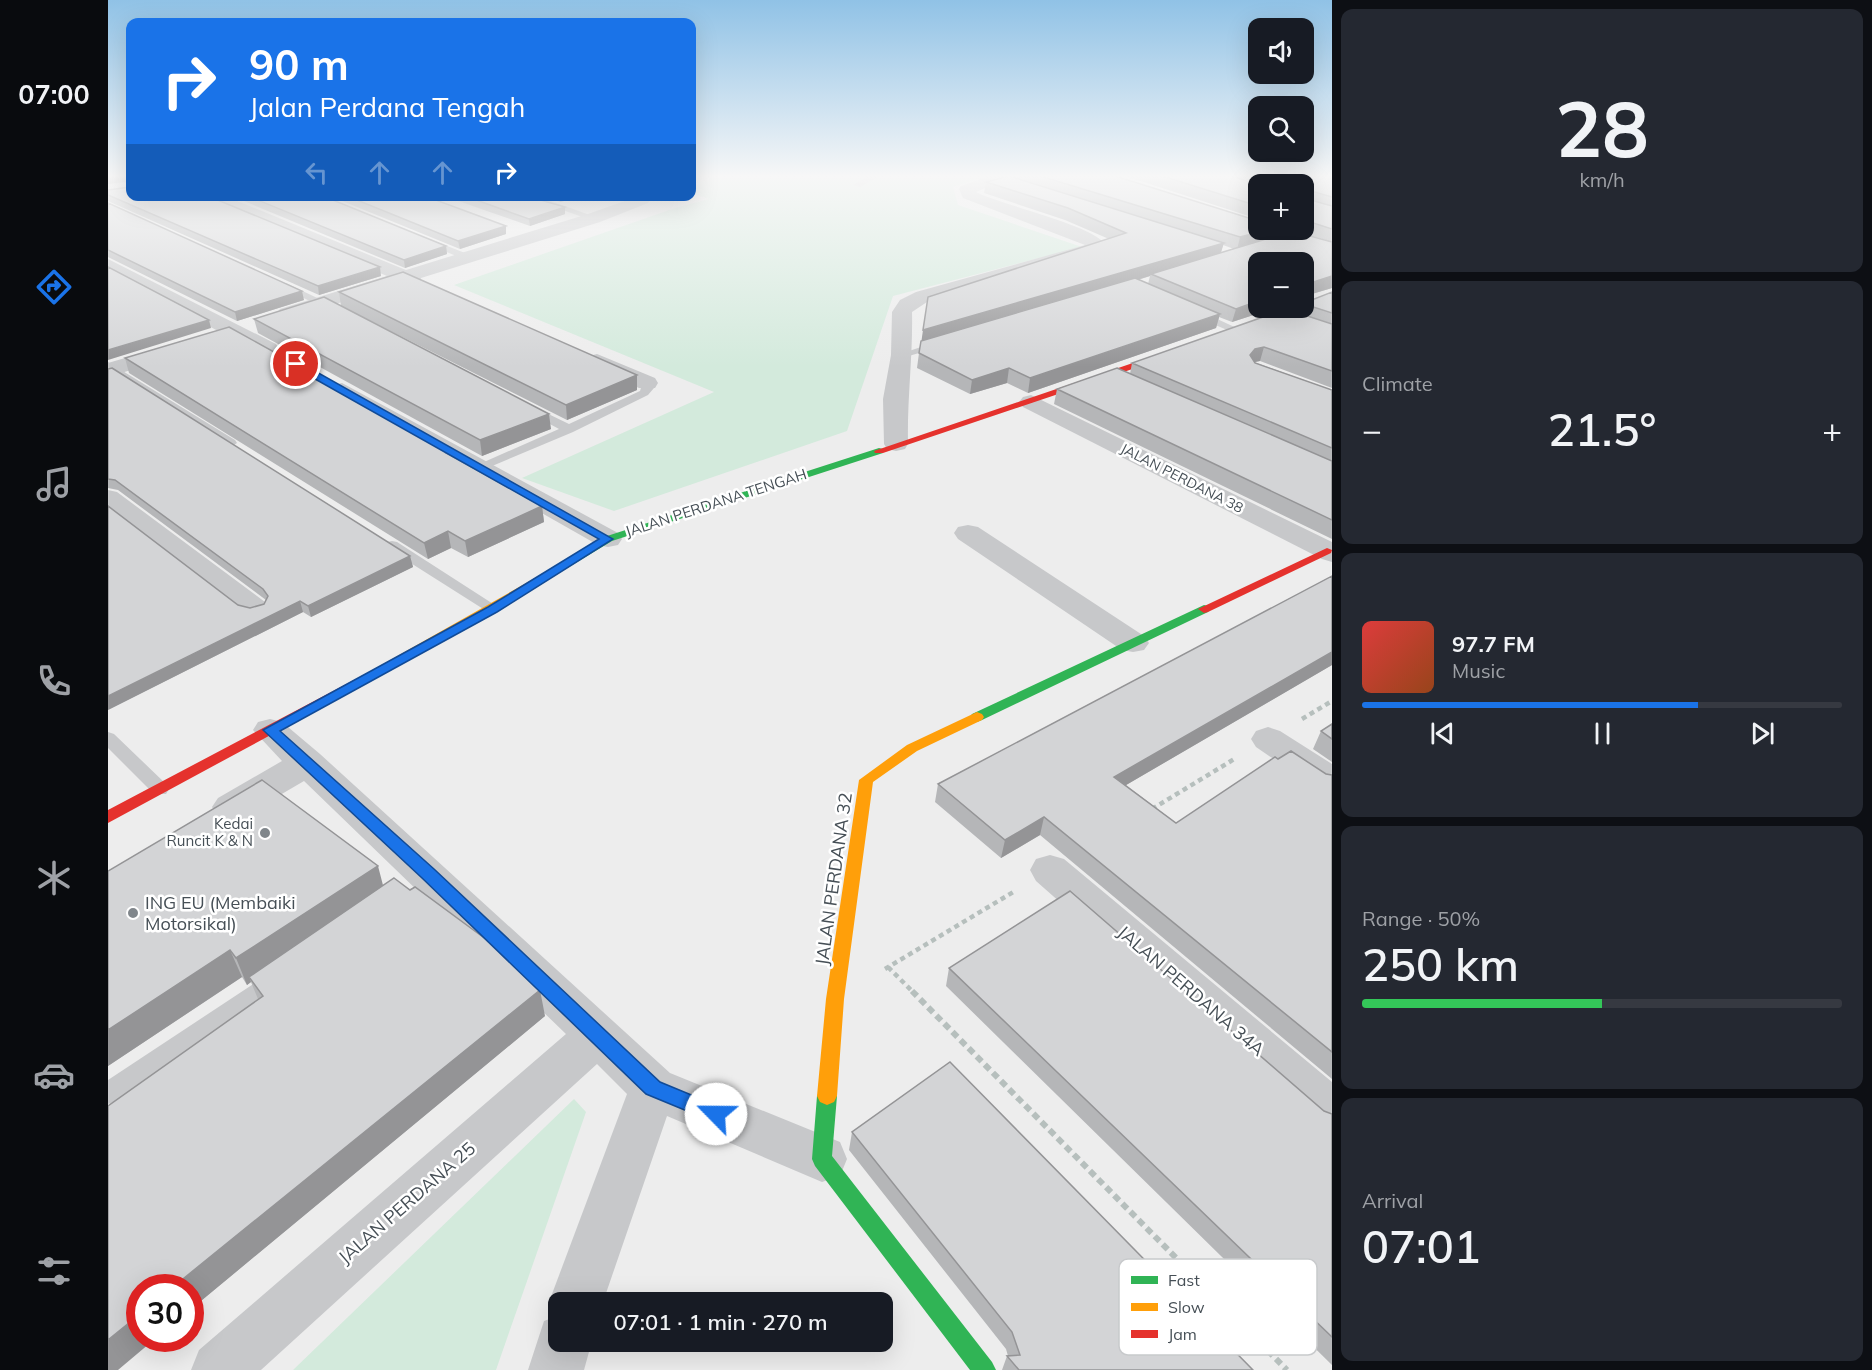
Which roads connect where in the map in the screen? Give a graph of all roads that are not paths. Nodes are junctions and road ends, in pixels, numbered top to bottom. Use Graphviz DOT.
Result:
graph roads {
  1 [pos="314,239"];
  2 [pos="423,239"];
  3 [pos="526,239"];
  4 [pos="1087,239"];
  5 [pos="1306,240"];
  6 [pos="1332,249"];
  7 [pos="467,257"];
  8 [pos="108,264"];
  9 [pos="404,276"];
  10 [pos="268,278"];
  11 [pos="436,290"];
  12 [pos="322,302"];
  13 [pos="1185,308"];
  14 [pos="342,313"];
  15 [pos="1268,318"];
  16 [pos="252,324"];
  17 [pos="1236,330"];
  18 [pos="1216,337"];
  19 [pos="946,342"];
  20 [pos="1184,349"];
  21 [pos="584,355"];
  22 [pos="902,355"];
  23 [pos="285,358"];
  24 [pos="110,368"];
  25 [pos="326,381"];
  26 [pos="647,383"];
  27 [pos="1031,402"];
  28 [pos="517,403"];
  29 [pos="569,429"];
  30 [pos="896,444"];
  31 [pos="243,451"];
  32 [pos="481,466"];
  33 [pos="108,498"];
  34 [pos="968,533"];
  35 [pos="608,539"];
  36 [pos="383,540"];
  37 [pos="1330,552"];
  38 [pos="254,608"];
  39 [pos="493,609"];
  40 [pos="1133,642"];
  41 [pos="270,730"];
  42 [pos="108,738"];
  43 [pos="1268,740"];
  44 [pos="307,763"];
  45 [pos="1332,781"];
  46 [pos="159,789"];
  47 [pos="108,817"];
  48 [pos="198,826"];
  49 [pos="1050,870"];
  50 [pos="292,967"];
  51 [pos="596,1036"];
  52 [pos="653,1088"];
  53 [pos="108,1093"];
  54 [pos="1332,1112"];
  55 [pos="822,1159"];
  56 [pos="580,1292"];
  57 [pos="561,1352"];
  58 [pos="219,1370"];
  59 [pos="556,1370"];
  60 [pos="984,1370"];
  1 -- 9 [label="street"];
  2 -- 7 [label="lane"];
  3 -- 7 [label="street"];
  4 -- 22 [label="street"];
  5 -- 6 [label="street"];
  7 -- 9 [label="street"];
  8 -- 16 [label="street"];
  9 -- 11 [label="street"];
  9 -- 12 [label="street"];
  10 -- 12 [label="lane"];
  12 -- 14 [label="lane"];
  12 -- 16 [label="street"];
  13 -- 17 [label="lane"];
  15 -- 17 [label="street"];
  16 -- 23 [label="street"];
  16 -- 24 [label="street"];
  17 -- 18 [label="street"];
  19 -- 22 [label="lane"];
  20 -- 27 [label="street, JALAN PERDANA TENGAH"];
  21 -- 26 [label="street"];
  22 -- 30 [label="street"];
  24 -- 31 [label="lane"];
  25 -- 32 [label="street"];
  26 -- 29 [label="lane"];
  27 -- 30 [label="street, JALAN PERDANA TENGAH"];
  27 -- 37 [label="street, JALAN PERDANA 38"];
  28 -- 29 [label="lane"];
  29 -- 32 [label="lane"];
  30 -- 35 [label="street, JALAN PERDANA TENGAH"];
  32 -- 35 [label="street"];
  33 -- 38 [label="street"];
  34 -- 40 [label="street"];
  35 -- 39 [label="street, JALAN PERDANA TENGAH"];
  36 -- 39 [label="lane"];
  37 -- 40 [label="street, JALAN PERDANA 32"];
  39 -- 41 [label="street, JALAN PERDANA TENGAH"];
  40 -- 55 [label="street, JALAN PERDANA 32"];
  41 -- 44 [label="street"];
  41 -- 46 [label="street, JALAN PERDANA TENGAH"];
  42 -- 46 [label="lane"];
  43 -- 45 [label="street"];
  44 -- 48 [label="street"];
  44 -- 51 [label="street"];
  46 -- 47 [label="street, JALAN PERDANA TENGAH"];
  49 -- 54 [label="street, JALAN PERDANA 34A"];
  50 -- 53 [label="lane"];
  51 -- 52 [label="street"];
  51 -- 58 [label="street, JALAN PERDANA 25"];
  52 -- 55 [label="street"];
  52 -- 56 [label="street"];
  55 -- 60 [label="street"];
  57 -- 59 [label="street"];
}
